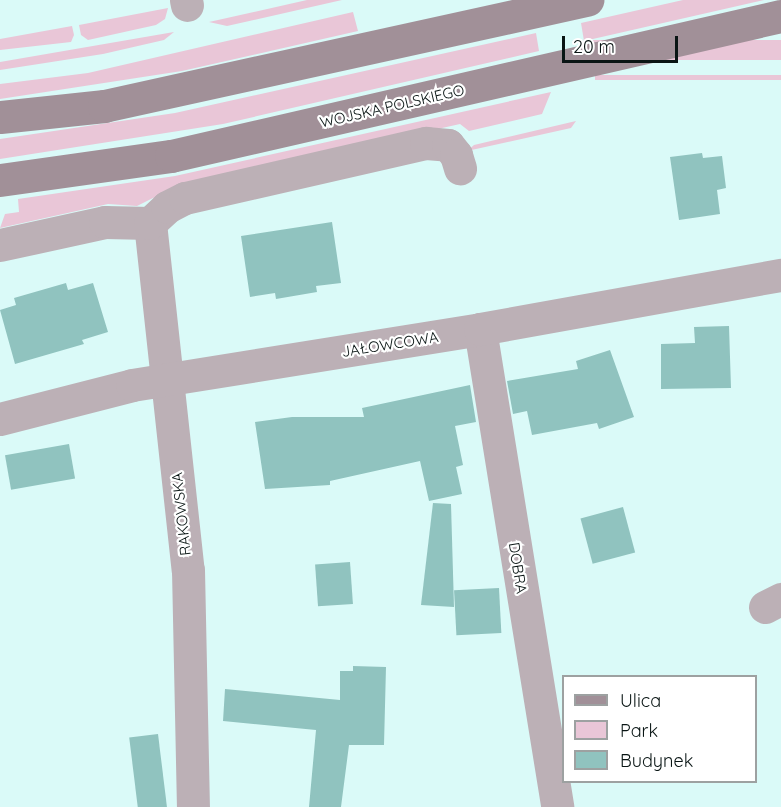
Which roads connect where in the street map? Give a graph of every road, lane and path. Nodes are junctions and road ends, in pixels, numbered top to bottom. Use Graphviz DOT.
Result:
graph roads {
  1 [pos="588,0"];
  2 [pos="781,16"];
  3 [pos="0,117"];
  4 [pos="460,168"];
  5 [pos="0,180"];
  6 [pos="150,223"];
  7 [pos="0,245"];
  8 [pos="781,275"];
  9 [pos="480,329"];
  10 [pos="166,379"];
  11 [pos="0,419"];
  12 [pos="194,807"];
  13 [pos="557,807"];
  1 -- 3 [label="main road"];
  2 -- 5 [label="main road, WOJSKA POLSKIEGO"];
  4 -- 6 [label="street"];
  6 -- 7 [label="street"];
  6 -- 10 [label="street, RAKOWSKA"];
  8 -- 9 [label="street, JAŁOWCOWA"];
  9 -- 10 [label="street, JAŁOWCOWA"];
  9 -- 13 [label="street, DOBRA"];
  10 -- 11 [label="street, JAŁOWCOWA"];
  10 -- 12 [label="street, RAKOWSKA"];
}
